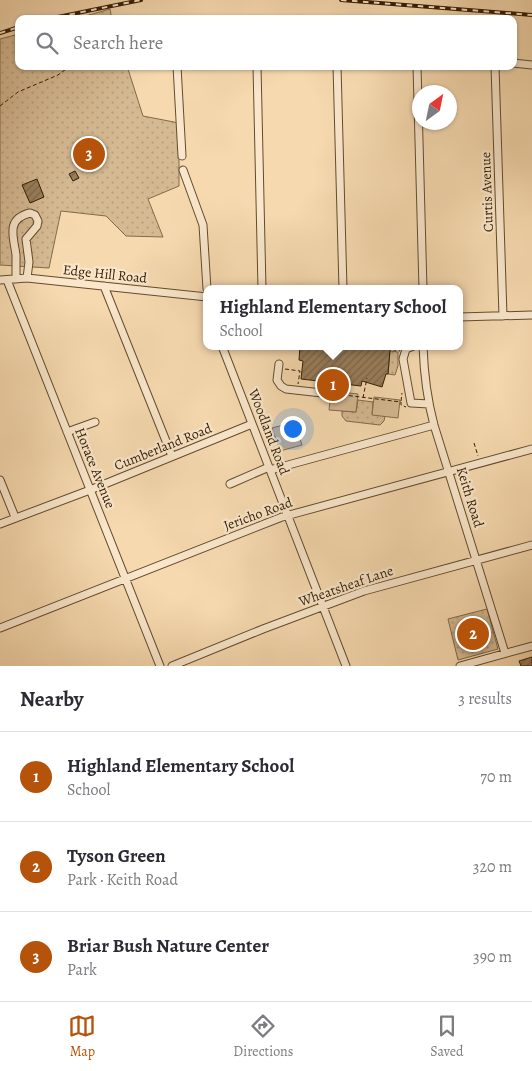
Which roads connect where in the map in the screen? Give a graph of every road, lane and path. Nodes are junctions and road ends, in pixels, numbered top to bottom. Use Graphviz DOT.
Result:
graph roads {
  1 [pos="517,64"];
  2 [pos="532,65"];
  3 [pos="65,70"];
  4 [pos="177,70"];
  5 [pos="257,70"];
  6 [pos="336,70"];
  7 [pos="417,70"];
  8 [pos="495,70"];
  9 [pos="0,106"];
  10 [pos="182,156"];
  11 [pos="183,170"];
  12 [pos="0,276"];
  13 [pos="27,278"];
  14 [pos="8,280"];
  15 [pos="207,285"];
  16 [pos="262,285"];
  17 [pos="343,285"];
  18 [pos="423,285"];
  19 [pos="104,286"];
  20 [pos="203,298"];
  21 [pos="532,315"];
  22 [pos="503,316"];
  23 [pos="463,317"];
  24 [pos="224,350"];
  25 [pos="396,350"];
  26 [pos="406,350"];
  27 [pos="423,350"];
  28 [pos="400,351"];
  29 [pos="281,366"];
  30 [pos="367,378"];
  31 [pos="298,390"];
  32 [pos="331,394"];
  33 [pos="363,398"];
  34 [pos="401,402"];
  35 [pos="411,403"];
  36 [pos="428,404"];
  37 [pos="95,422"];
  38 [pos="252,424"];
  39 [pos="434,425"];
  40 [pos="67,432"];
  41 [pos="474,442"];
  42 [pos="532,449"];
  43 [pos="172,456"];
  44 [pos="478,458"];
  45 [pos="269,468"];
  46 [pos="449,471"];
  47 [pos="0,480"];
  48 [pos="230,484"];
  49 [pos="90,490"];
  50 [pos="288,515"];
  51 [pos="15,517"];
  52 [pos="0,524"];
  53 [pos="532,545"];
  54 [pos="476,560"];
  55 [pos="126,578"];
  56 [pos="323,606"];
  57 [pos="0,628"];
  58 [pos="532,646"];
  59 [pos="505,653"];
  60 [pos="160,666"];
  61 [pos="172,666"];
  62 [pos="346,666"];
  63 [pos="460,666"];
  1 -- 2 [label="street"];
  3 -- 9 [label="path"];
  4 -- 10 [label="street"];
  5 -- 16 [label="street"];
  6 -- 17 [label="street"];
  7 -- 18 [label="street"];
  8 -- 22 [label="street, Curtis Avenue"];
  11 -- 15 [label="street"];
  12 -- 14 [label="street"];
  13 -- 14 [label="street, Edge Hill Road"];
  13 -- 14 [label="street"];
  13 -- 19 [label="street, Edge Hill Road"];
  14 -- 40 [label="street, Horace Avenue"];
  19 -- 20 [label="street, Edge Hill Road"];
  19 -- 43 [label="street"];
  21 -- 22 [label="street"];
  22 -- 23 [label="street"];
  24 -- 38 [label="street, Woodland Road"];
  25 -- 28 [label="path"];
  26 -- 35 [label="street"];
  27 -- 36 [label="street, Keith Road"];
  29 -- 31 [label="street"];
  29 -- 31 [label="path"];
  30 -- 33 [label="path"];
  31 -- 32 [label="street"];
  32 -- 33 [label="path"];
  33 -- 34 [label="path"];
  34 -- 35 [label="street"];
  35 -- 36 [label="street"];
  36 -- 39 [label="street, Keith Road"];
  37 -- 40 [label="street"];
  38 -- 43 [label="street, Cumberland Road"];
  38 -- 45 [label="street, Woodland Road"];
  39 -- 45 [label="street"];
  39 -- 46 [label="street, Keith Road"];
  40 -- 49 [label="street, Horace Avenue"];
  41 -- 44 [label="path"];
  42 -- 46 [label="street, Jericho Road"];
  43 -- 49 [label="street, Cumberland Road"];
  45 -- 48 [label="street"];
  45 -- 50 [label="street, Woodland Road"];
  46 -- 50 [label="street, Jericho Road"];
  46 -- 54 [label="street, Keith Road"];
  47 -- 51 [label="street"];
  49 -- 51 [label="street, Cumberland Road"];
  49 -- 55 [label="street, Horace Avenue"];
  50 -- 55 [label="street, Jericho Road"];
  50 -- 56 [label="street, Woodland Road"];
  51 -- 52 [label="street, Cumberland Road"];
  53 -- 54 [label="street, Wheatsheaf Lane"];
  54 -- 56 [label="street, Wheatsheaf Lane"];
  54 -- 59 [label="street, Keith Road"];
  55 -- 57 [label="street, Jericho Road"];
  55 -- 60 [label="street, Horace Avenue"];
  56 -- 61 [label="street, Wheatsheaf Lane"];
  56 -- 62 [label="street, Woodland Road"];
  58 -- 59 [label="street"];
  59 -- 63 [label="street"];
}
